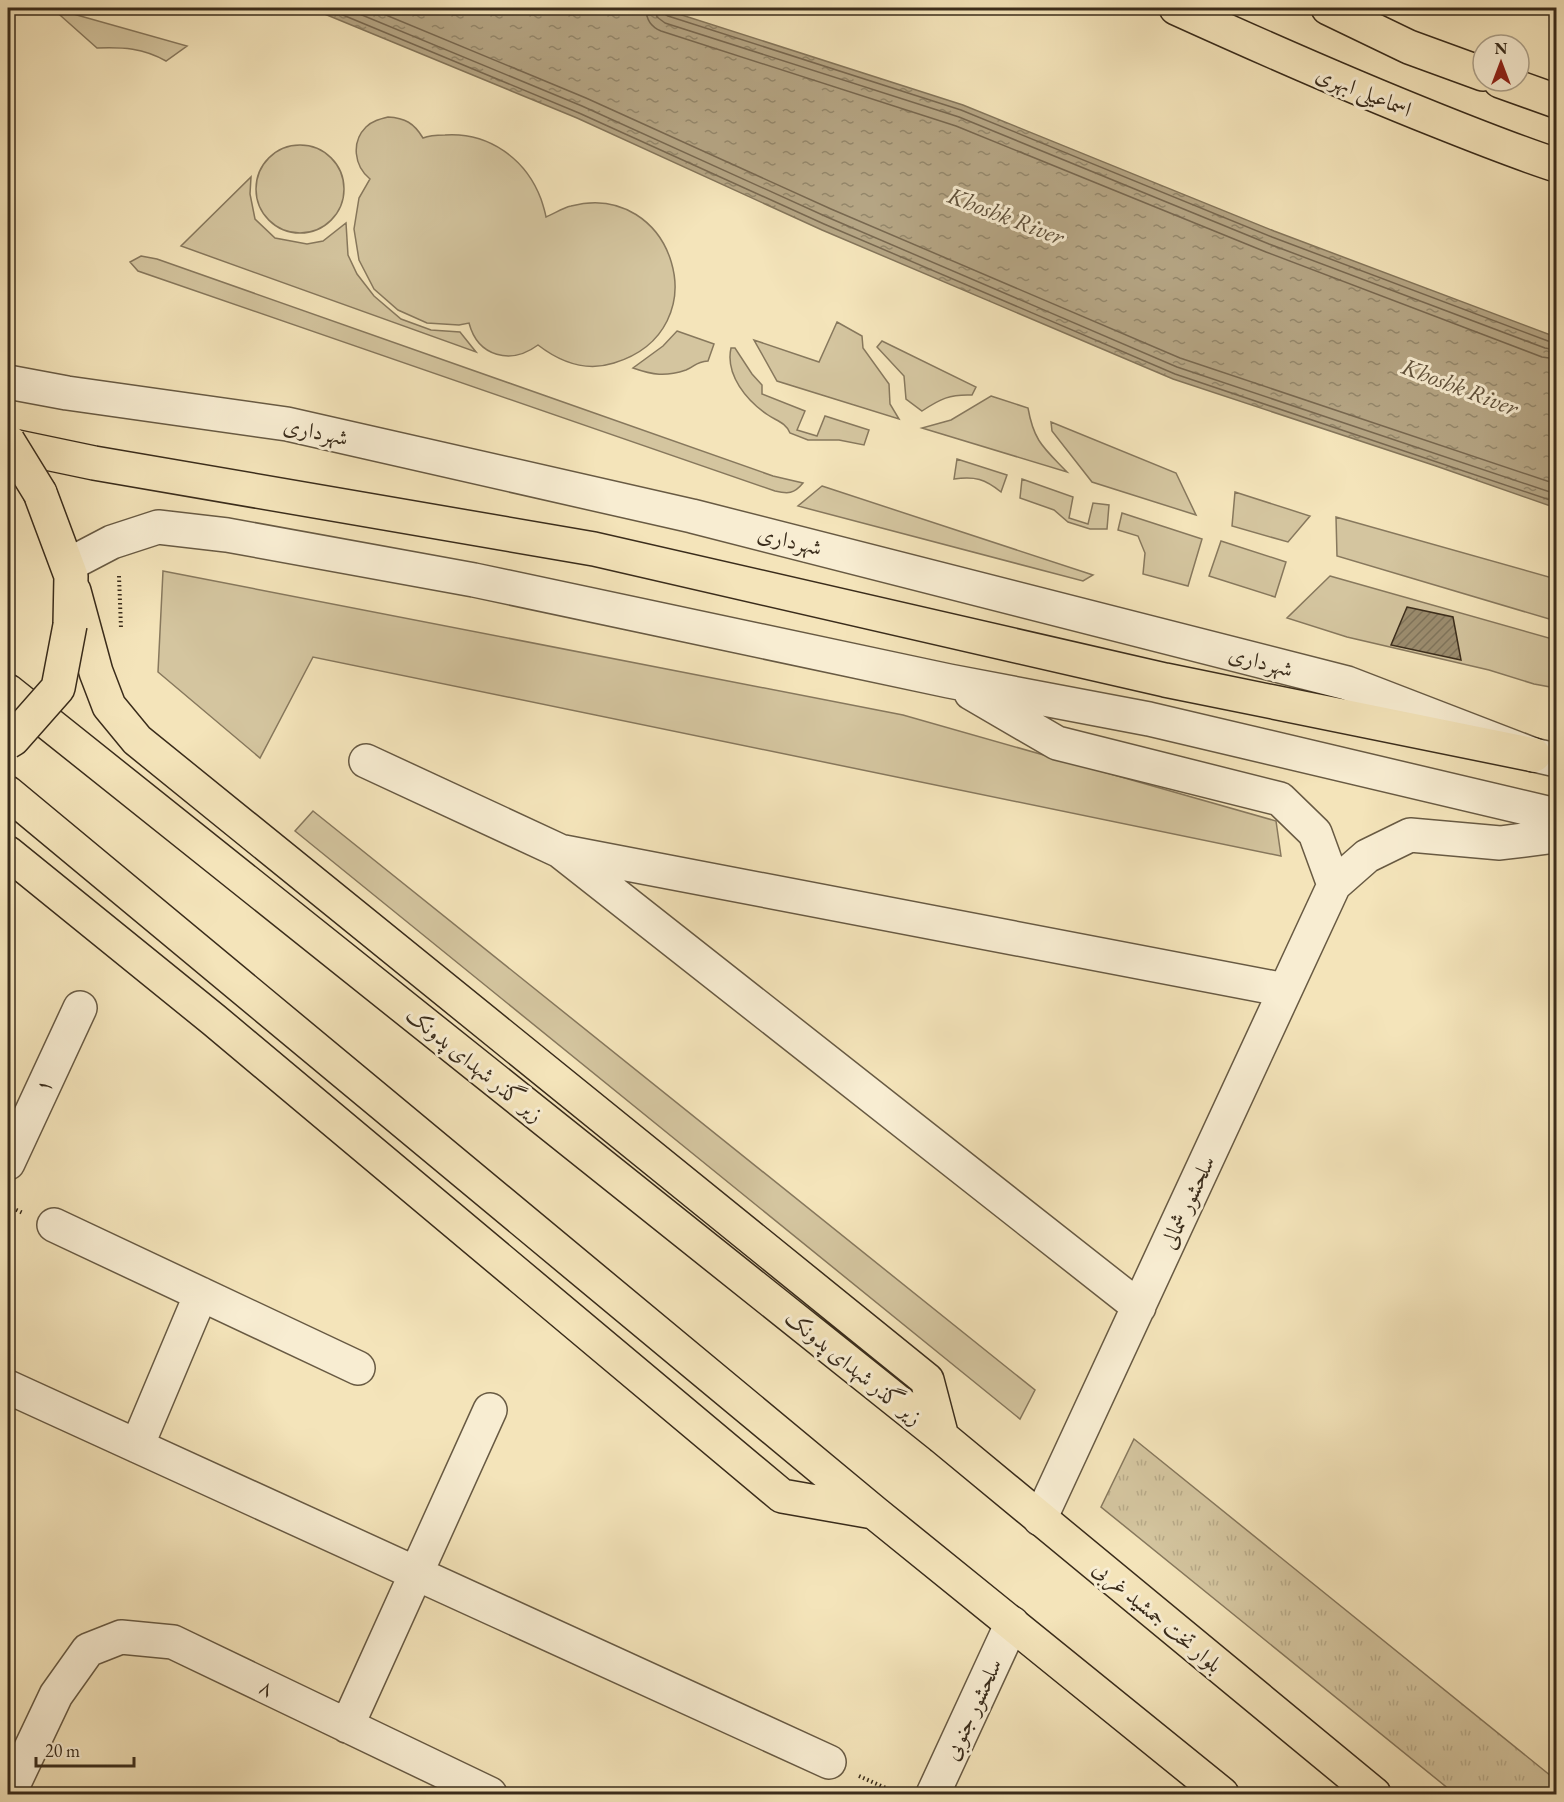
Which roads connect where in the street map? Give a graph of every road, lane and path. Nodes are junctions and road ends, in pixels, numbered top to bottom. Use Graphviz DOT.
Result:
graph roads {
  1 [pos="1176,8"];
  2 [pos="1328,8"];
  3 [pos="1471,70"];
  4 [pos="1531,92"];
  5 [pos="1557,101"];
  6 [pos="1557,165"];
  7 [pos="8,382"];
  8 [pos="8,443"];
  9 [pos="69,571"];
  10 [pos="949,681"];
  11 [pos="8,690"];
  12 [pos="8,742"];
  13 [pos="1545,757"];
  14 [pos="366,761"];
  15 [pos="8,793"];
  16 [pos="1557,815"];
  17 [pos="1557,836"];
  18 [pos="560,851"];
  19 [pos="8,853"];
  20 [pos="1334,885"];
  21 [pos="1285,990"];
  22 [pos="80,1008"];
  23 [pos="19,1106"];
  24 [pos="8,1162"];
  25 [pos="54,1226"];
  26 [pos="201,1294"];
  27 [pos="1139,1307"];
  28 [pos="358,1368"];
  29 [pos="8,1387"];
  30 [pos="490,1410"];
  31 [pos="942,1437"];
  32 [pos="137,1446"];
  33 [pos="875,1513"];
  34 [pos="1040,1519"];
  35 [pos="416,1574"];
  36 [pos="1012,1623"];
  37 [pos="347,1726"];
  38 [pos="829,1762"];
  39 [pos="17,1789"];
  40 [pos="490,1794"];
  41 [pos="899,1794"];
  42 [pos="933,1794"];
  43 [pos="1222,1794"];
  44 [pos="1374,1794"];
  1 -- 6 [label="main road, اسماعیلی ابهری"];
  2 -- 3 [label="main road"];
  4 -- 5 [label="main road"];
  7 -- 13 [label="street, شهرداری"];
  8 -- 9 [label="main road, bridge"];
  8 -- 13 [label="main road"];
  9 -- 10 [label="street"];
  9 -- 12 [label="main road, bridge"];
  9 -- 31 [label="main road"];
  10 -- 16 [label="street"];
  10 -- 20 [label="street"];
  11 -- 31 [label="main road, زیر گذر شهدای پدونک"];
  14 -- 18 [label="street"];
  15 -- 33 [label="main road"];
  17 -- 20 [label="street"];
  18 -- 21 [label="street"];
  18 -- 27 [label="street"];
  19 -- 33 [label="main road"];
  20 -- 21 [label="street, سلحشور شمالی"];
  21 -- 27 [label="street, سلحشور شمالی"];
  22 -- 23 [label="street, ۱"];
  23 -- 24 [label="street, ۱"];
  25 -- 26 [label="street"];
  26 -- 28 [label="street"];
  26 -- 32 [label="street"];
  27 -- 34 [label="street, سلحشور شمالی"];
  29 -- 32 [label="street"];
  30 -- 35 [label="street"];
  31 -- 34 [label="main road, بلوار تخت جمشید غربی"];
  32 -- 35 [label="street"];
  33 -- 36 [label="main road"];
  34 -- 44 [label="main road, بلوار تخت جمشید غربی"];
  35 -- 37 [label="street"];
  35 -- 38 [label="street"];
  36 -- 42 [label="street, سلحشور جنوبی"];
  36 -- 43 [label="main road"];
  37 -- 39 [label="street, ۸"];
  37 -- 40 [label="street, ۸"];
  38 -- 41 [label="path"];
}
